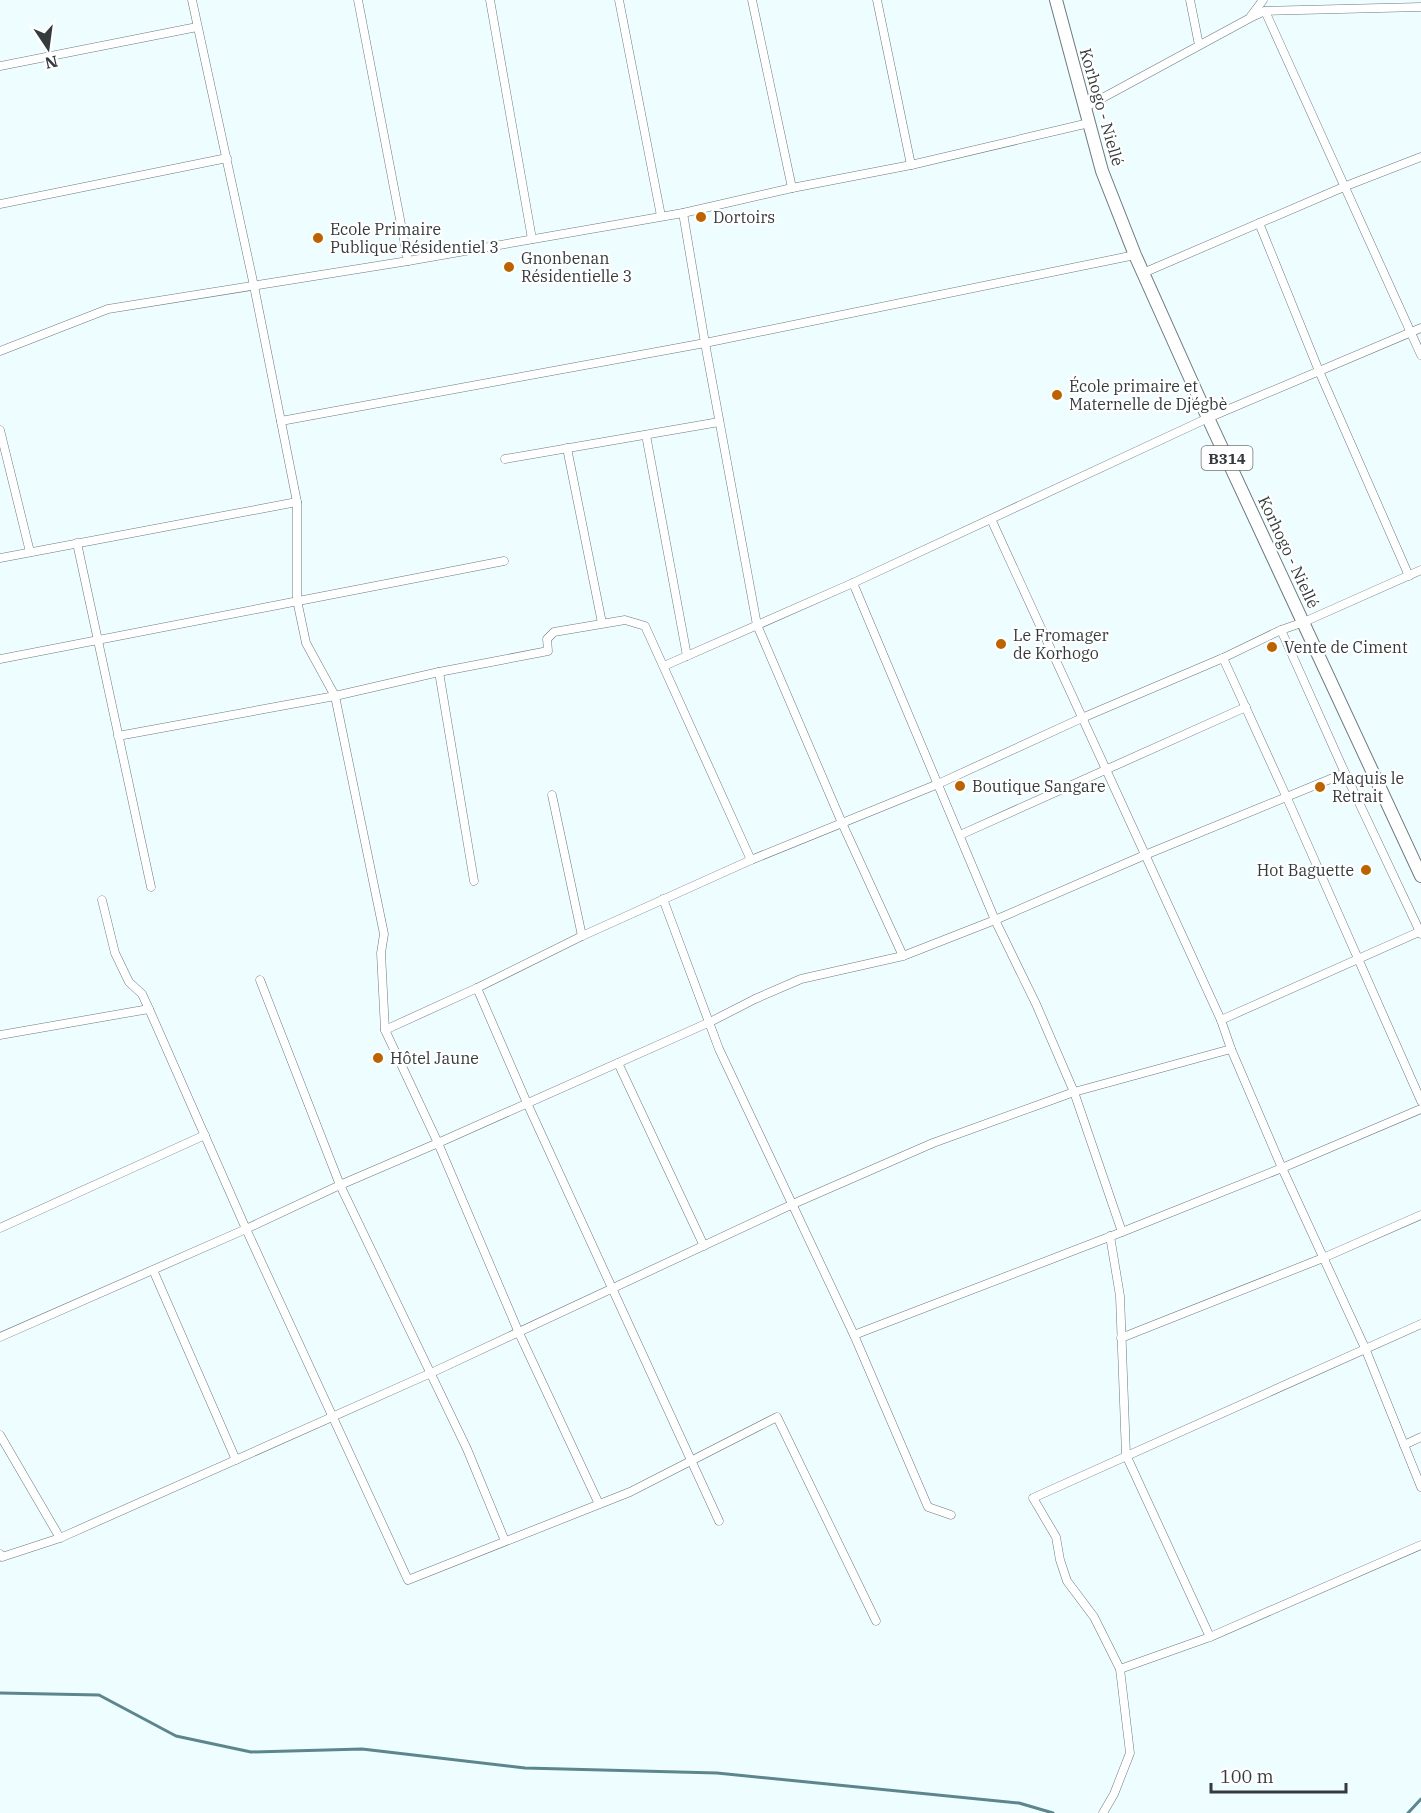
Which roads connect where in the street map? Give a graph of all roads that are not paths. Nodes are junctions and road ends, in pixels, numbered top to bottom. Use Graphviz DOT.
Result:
graph roads {
  1 [pos="192,0"];
  2 [pos="358,0"];
  3 [pos="490,0"];
  4 [pos="619,0"];
  5 [pos="752,0"];
  6 [pos="877,0"];
  7 [pos="1056,0"];
  8 [pos="1190,0"];
  9 [pos="1263,0"];
  10 [pos="1421,7"];
  11 [pos="1265,11"];
  12 [pos="1250,18"];
  13 [pos="197,27"];
  14 [pos="1199,45"];
  15 [pos="0,66"];
  16 [pos="1084,108"];
  17 [pos="1089,123"];
  18 [pos="1421,156"];
  19 [pos="227,158"];
  20 [pos="911,165"];
  21 [pos="1346,186"];
  22 [pos="792,188"];
  23 [pos="0,204"];
  24 [pos="683,213"];
  25 [pos="661,216"];
  26 [pos="1258,223"];
  27 [pos="532,239"];
  28 [pos="1135,255"];
  29 [pos="408,261"];
  30 [pos="1143,273"];
  31 [pos="254,286"];
  32 [pos="1421,328"];
  33 [pos="1410,333"];
  34 [pos="705,343"];
  35 [pos="0,351"];
  36 [pos="1421,356"];
  37 [pos="1319,371"];
  38 [pos="1208,418"];
  39 [pos="281,421"];
  40 [pos="719,422"];
  41 [pos="0,430"];
  42 [pos="646,435"];
  43 [pos="567,448"];
  44 [pos="505,459"];
  45 [pos="297,502"];
  46 [pos="991,519"];
  47 [pos="77,543"];
  48 [pos="30,552"];
  49 [pos="0,558"];
  50 [pos="504,561"];
  51 [pos="1421,570"];
  52 [pos="1409,576"];
  53 [pos="854,583"];
  54 [pos="297,600"];
  55 [pos="1304,622"];
  56 [pos="602,623"];
  57 [pos="757,625"];
  58 [pos="1281,630"];
  59 [pos="99,640"];
  60 [pos="687,656"];
  61 [pos="1223,658"];
  62 [pos="0,659"];
  63 [pos="664,666"];
  64 [pos="439,672"];
  65 [pos="335,696"];
  66 [pos="1246,707"];
  67 [pos="1083,718"];
  68 [pos="118,736"];
  69 [pos="1107,769"];
  70 [pos="1345,773"];
  71 [pos="938,783"];
  72 [pos="552,795"];
  73 [pos="1287,798"];
  74 [pos="842,823"];
  75 [pos="960,835"];
  76 [pos="1145,855"];
  77 [pos="1417,857"];
  78 [pos="751,860"];
  79 [pos="1421,876"];
  80 [pos="474,881"];
  81 [pos="151,887"];
  82 [pos="663,899"];
  83 [pos="102,900"];
  84 [pos="995,920"];
  85 [pos="1421,932"];
  86 [pos="582,936"];
  87 [pos="903,956"];
  88 [pos="1359,959"];
  89 [pos="260,980"];
  90 [pos="477,988"];
  91 [pos="149,1009"];
  92 [pos="1221,1020"];
  93 [pos="710,1022"];
  94 [pos="385,1030"];
  95 [pos="0,1035"];
  96 [pos="1231,1049"];
  97 [pos="618,1063"];
  98 [pos="1074,1092"];
  99 [pos="1421,1101"];
  100 [pos="527,1103"];
  101 [pos="1421,1109"];
  102 [pos="205,1135"];
  103 [pos="438,1143"];
  104 [pos="1282,1168"];
  105 [pos="340,1185"];
  106 [pos="793,1204"];
  107 [pos="1421,1215"];
  108 [pos="0,1228"];
  109 [pos="246,1229"];
  110 [pos="1122,1232"];
  111 [pos="1110,1236"];
  112 [pos="704,1246"];
  113 [pos="1323,1258"];
  114 [pos="153,1270"];
  115 [pos="612,1289"];
  116 [pos="1421,1323"];
  117 [pos="519,1333"];
  118 [pos="854,1335"];
  119 [pos="0,1337"];
  120 [pos="1121,1338"];
  121 [pos="1365,1348"];
  122 [pos="431,1374"];
  123 [pos="334,1417"];
  124 [pos="0,1435"];
  125 [pos="1421,1437"];
  126 [pos="1404,1445"];
  127 [pos="1126,1455"];
  128 [pos="236,1460"];
  129 [pos="691,1461"];
  130 [pos="1421,1487"];
  131 [pos="599,1504"];
  132 [pos="951,1515"];
  133 [pos="719,1521"];
  134 [pos="60,1538"];
  135 [pos="505,1541"];
  136 [pos="1421,1545"];
  137 [pos="0,1554"];
  138 [pos="876,1621"];
  139 [pos="1210,1636"];
  140 [pos="1120,1669"];
  141 [pos="1102,1813"];
  1 -- 13 [label="street"];
  2 -- 29 [label="street"];
  3 -- 27 [label="street"];
  4 -- 25 [label="street"];
  5 -- 22 [label="street"];
  6 -- 20 [label="street"];
  7 -- 16 [label="main road, Korhogo - Niellé / B314"];
  8 -- 14 [label="street"];
  9 -- 12 [label="street"];
  10 -- 11 [label="street"];
  11 -- 12 [label="street"];
  11 -- 21 [label="street"];
  12 -- 14 [label="street"];
  13 -- 15 [label="street"];
  13 -- 19 [label="street"];
  14 -- 16 [label="street"];
  16 -- 17 [label="main road, Korhogo - Niellé / B314"];
  17 -- 20 [label="street"];
  17 -- 28 [label="main road, Korhogo - Niellé / B314"];
  18 -- 21 [label="street"];
  19 -- 23 [label="street"];
  19 -- 31 [label="street"];
  20 -- 22 [label="street"];
  21 -- 26 [label="street"];
  21 -- 33 [label="street"];
  22 -- 24 [label="street"];
  24 -- 25 [label="street"];
  24 -- 34 [label="street"];
  25 -- 27 [label="street"];
  26 -- 30 [label="street"];
  26 -- 37 [label="street"];
  27 -- 29 [label="street"];
  28 -- 30 [label="main road, Korhogo - Niellé / B314"];
  28 -- 34 [label="street"];
  29 -- 31 [label="street"];
  30 -- 38 [label="main road, Korhogo - Niellé / B314"];
  31 -- 35 [label="street"];
  31 -- 39 [label="street"];
  32 -- 33 [label="street"];
  33 -- 36 [label="street"];
  33 -- 37 [label="street"];
  34 -- 39 [label="street"];
  34 -- 40 [label="street"];
  37 -- 38 [label="street"];
  37 -- 52 [label="street"];
  38 -- 46 [label="street"];
  38 -- 55 [label="main road, Korhogo - Niellé / B314"];
  39 -- 45 [label="street"];
  40 -- 42 [label="street"];
  40 -- 57 [label="street"];
  41 -- 48 [label="street"];
  42 -- 43 [label="street"];
  42 -- 60 [label="street"];
  43 -- 44 [label="street"];
  43 -- 56 [label="street"];
  45 -- 47 [label="street"];
  45 -- 54 [label="street"];
  46 -- 53 [label="street"];
  46 -- 67 [label="street"];
  47 -- 48 [label="street"];
  47 -- 59 [label="street"];
  48 -- 49 [label="street"];
  50 -- 54 [label="street"];
  51 -- 52 [label="street"];
  52 -- 55 [label="street"];
  53 -- 57 [label="street"];
  53 -- 71 [label="street"];
  54 -- 59 [label="street"];
  54 -- 65 [label="street"];
  55 -- 58 [label="street"];
  55 -- 77 [label="main road, Korhogo - Niellé / B314"];
  56 -- 63 [label="street"];
  56 -- 64 [label="street"];
  57 -- 60 [label="street"];
  57 -- 74 [label="street"];
  58 -- 61 [label="street"];
  58 -- 70 [label="street"];
  59 -- 62 [label="street"];
  59 -- 68 [label="street"];
  60 -- 63 [label="street"];
  61 -- 66 [label="street"];
  61 -- 67 [label="street"];
  63 -- 78 [label="street"];
  64 -- 65 [label="street"];
  64 -- 80 [label="street"];
  65 -- 68 [label="street"];
  65 -- 94 [label="street"];
  66 -- 69 [label="street"];
  66 -- 73 [label="street"];
  67 -- 69 [label="street"];
  67 -- 71 [label="street"];
  68 -- 81 [label="street"];
  69 -- 75 [label="street"];
  69 -- 76 [label="street"];
  70 -- 73 [label="street"];
  70 -- 85 [label="street"];
  71 -- 74 [label="street"];
  71 -- 75 [label="street"];
  72 -- 86 [label="street"];
  73 -- 76 [label="street"];
  73 -- 88 [label="street"];
  74 -- 78 [label="street"];
  74 -- 87 [label="street"];
  75 -- 84 [label="street"];
  76 -- 84 [label="street"];
  76 -- 92 [label="street"];
  77 -- 79 [label="main road, Korhogo - Niellé / B314"];
  78 -- 82 [label="street"];
  82 -- 86 [label="street"];
  82 -- 93 [label="street"];
  83 -- 91 [label="street"];
  84 -- 87 [label="street"];
  84 -- 98 [label="street"];
  85 -- 88 [label="street"];
  86 -- 90 [label="street"];
  87 -- 93 [label="street"];
  88 -- 92 [label="street"];
  88 -- 99 [label="street"];
  89 -- 105 [label="street"];
  90 -- 94 [label="street"];
  90 -- 100 [label="street"];
  91 -- 95 [label="street"];
  91 -- 102 [label="street"];
  92 -- 96 [label="street"];
  93 -- 97 [label="street"];
  93 -- 106 [label="street"];
  94 -- 103 [label="street"];
  96 -- 98 [label="street"];
  96 -- 104 [label="street"];
  97 -- 100 [label="street"];
  97 -- 112 [label="street"];
  98 -- 106 [label="street"];
  98 -- 110 [label="street"];
  100 -- 103 [label="street"];
  100 -- 115 [label="street"];
  101 -- 104 [label="street"];
  102 -- 108 [label="street"];
  102 -- 109 [label="street"];
  103 -- 105 [label="street"];
  103 -- 117 [label="street"];
  104 -- 110 [label="street"];
  104 -- 113 [label="street"];
  105 -- 109 [label="street"];
  105 -- 122 [label="street"];
  106 -- 112 [label="street"];
  106 -- 118 [label="street"];
  107 -- 113 [label="street"];
  109 -- 114 [label="street"];
  109 -- 123 [label="street"];
  110 -- 111 [label="street"];
  111 -- 118 [label="street"];
  111 -- 120 [label="street"];
  112 -- 115 [label="street"];
  113 -- 120 [label="street"];
  113 -- 121 [label="street"];
  114 -- 119 [label="street"];
  114 -- 128 [label="street"];
  115 -- 117 [label="street"];
  115 -- 129 [label="street"];
  116 -- 121 [label="street"];
  117 -- 122 [label="street"];
  117 -- 131 [label="street"];
  118 -- 132 [label="street"];
  120 -- 127 [label="street"];
  121 -- 126 [label="street"];
  121 -- 127 [label="street"];
  122 -- 123 [label="street"];
  122 -- 135 [label="street"];
  123 -- 128 [label="street"];
  123 -- 135 [label="street"];
  124 -- 134 [label="street"];
  125 -- 126 [label="street"];
  126 -- 130 [label="street"];
  127 -- 139 [label="street"];
  127 -- 140 [label="street"];
  128 -- 134 [label="street"];
  129 -- 131 [label="street"];
  129 -- 133 [label="street"];
  129 -- 138 [label="street"];
  131 -- 135 [label="street"];
  134 -- 137 [label="street"];
  136 -- 139 [label="street"];
  139 -- 140 [label="street"];
  140 -- 141 [label="street"];
}
